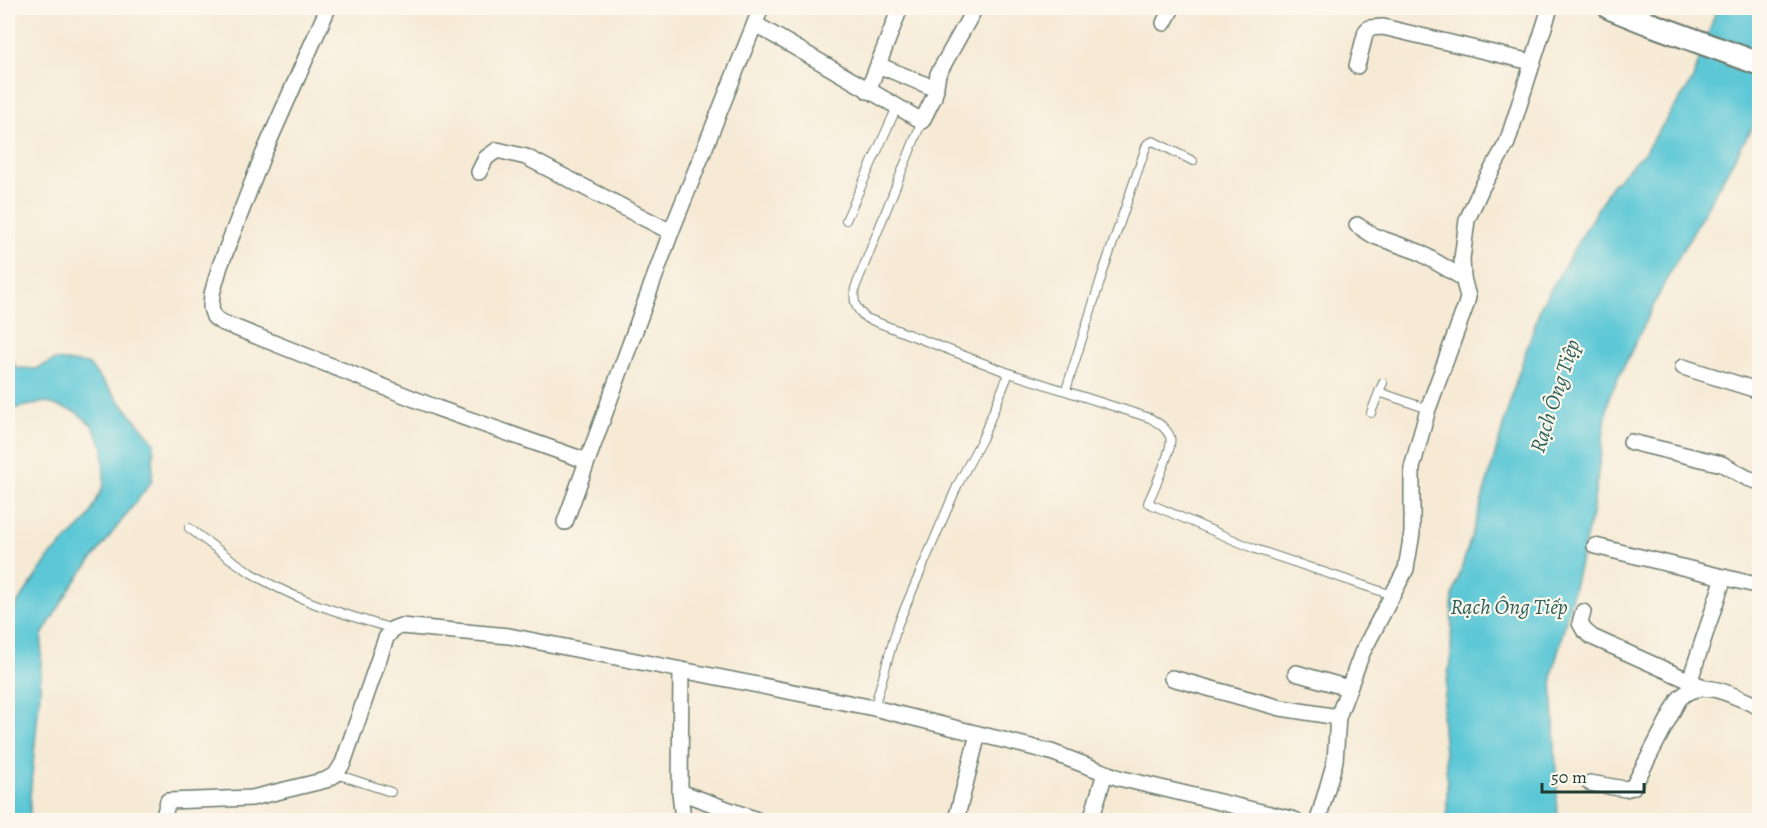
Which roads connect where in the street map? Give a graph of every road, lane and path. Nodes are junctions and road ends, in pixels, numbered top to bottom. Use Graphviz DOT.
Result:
graph roads {
  1 [pos="328,8"];
  2 [pos="761,8"];
  3 [pos="900,8"];
  4 [pos="975,8"];
  5 [pos="1172,8"];
  6 [pos="1550,8"];
  7 [pos="1610,8"];
  8 [pos="1164,23"];
  9 [pos="755,24"];
  10 [pos="1531,63"];
  11 [pos="1760,64"];
  12 [pos="878,65"];
  13 [pos="1357,66"];
  14 [pos="868,91"];
  15 [pos="935,93"];
  16 [pos="897,107"];
  17 [pos="922,121"];
  18 [pos="1193,161"];
  19 [pos="479,172"];
  20 [pos="846,220"];
  21 [pos="1357,225"];
  22 [pos="671,232"];
  23 [pos="1463,278"];
  24 [pos="1683,367"];
  25 [pos="1009,373"];
  26 [pos="1383,383"];
  27 [pos="1066,390"];
  28 [pos="1760,391"];
  29 [pos="1379,392"];
  30 [pos="1428,409"];
  31 [pos="1371,413"];
  32 [pos="1631,442"];
  33 [pos="587,461"];
  34 [pos="1760,482"];
  35 [pos="566,522"];
  36 [pos="189,528"];
  37 [pos="1595,546"];
  38 [pos="1724,578"];
  39 [pos="1760,586"];
  40 [pos="1392,595"];
  41 [pos="1583,612"];
  42 [pos="393,629"];
  43 [pos="681,670"];
  44 [pos="1296,673"];
  45 [pos="1172,678"];
  46 [pos="1696,683"];
  47 [pos="1348,688"];
  48 [pos="1760,706"];
  49 [pos="874,708"];
  50 [pos="1338,717"];
  51 [pos="978,734"];
  52 [pos="1105,773"];
  53 [pos="336,774"];
  54 [pos="1590,783"];
  55 [pos="391,792"];
  56 [pos="680,792"];
  57 [pos="163,820"];
  58 [pos="683,820"];
  59 [pos="757,820"];
  60 [pos="956,820"];
  61 [pos="1091,820"];
  62 [pos="1295,820"];
  63 [pos="1318,820"];
  1 -- 33 [label="street"];
  2 -- 9 [label="street"];
  3 -- 12 [label="street"];
  4 -- 15 [label="street"];
  5 -- 8 [label="street"];
  6 -- 10 [label="street"];
  7 -- 11 [label="main road"];
  9 -- 14 [label="street"];
  9 -- 22 [label="street"];
  10 -- 13 [label="street"];
  10 -- 23 [label="street"];
  12 -- 14 [label="street"];
  12 -- 15 [label="street"];
  14 -- 16 [label="street"];
  15 -- 17 [label="street"];
  16 -- 17 [label="street"];
  16 -- 20 [label="lane"];
  17 -- 25 [label="lane"];
  18 -- 27 [label="lane"];
  19 -- 22 [label="street"];
  21 -- 23 [label="street"];
  22 -- 33 [label="street"];
  23 -- 30 [label="street"];
  24 -- 28 [label="street"];
  25 -- 27 [label="lane"];
  25 -- 49 [label="lane"];
  26 -- 29 [label="lane"];
  27 -- 40 [label="lane"];
  29 -- 30 [label="lane"];
  29 -- 31 [label="lane"];
  30 -- 40 [label="street"];
  32 -- 34 [label="street"];
  33 -- 35 [label="street"];
  36 -- 42 [label="lane"];
  37 -- 38 [label="street"];
  38 -- 39 [label="street"];
  38 -- 46 [label="street"];
  40 -- 47 [label="street"];
  41 -- 46 [label="street"];
  42 -- 43 [label="street"];
  42 -- 53 [label="street"];
  43 -- 49 [label="street"];
  43 -- 56 [label="street"];
  44 -- 47 [label="street"];
  45 -- 50 [label="street"];
  46 -- 48 [label="street"];
  46 -- 54 [label="street"];
  47 -- 50 [label="street"];
  49 -- 51 [label="street"];
  50 -- 63 [label="street"];
  51 -- 52 [label="street"];
  51 -- 60 [label="street"];
  52 -- 61 [label="street"];
  52 -- 62 [label="street"];
  53 -- 55 [label="lane"];
  53 -- 57 [label="street"];
  56 -- 58 [label="street"];
  56 -- 59 [label="street"];
}
